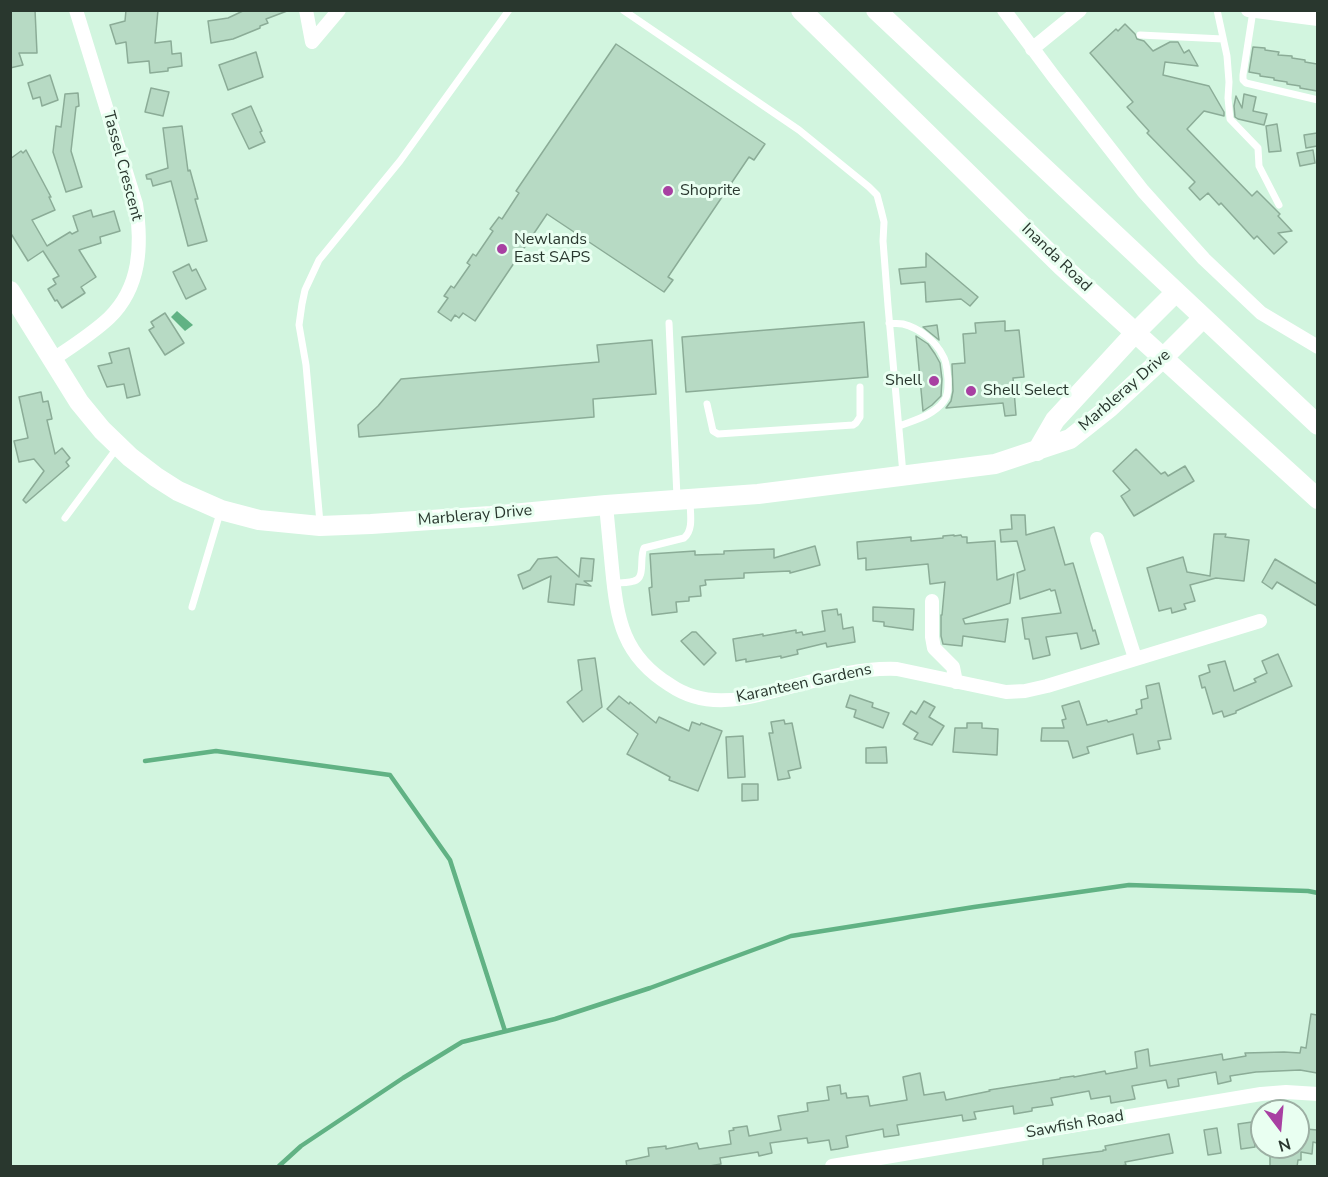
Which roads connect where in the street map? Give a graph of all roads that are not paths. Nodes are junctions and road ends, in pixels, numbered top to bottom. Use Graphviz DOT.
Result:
graph roads {
  1 [pos="76,10"];
  2 [pos="306,10"];
  3 [pos="339,10"];
  4 [pos="509,10"];
  5 [pos="623,10"];
  6 [pos="801,10"];
  7 [pos="876,10"];
  8 [pos="1004,10"];
  9 [pos="1080,10"];
  10 [pos="1217,10"];
  11 [pos="1250,11"];
  12 [pos="1317,20"];
  13 [pos="1140,35"];
  14 [pos="1223,39"];
  15 [pos="1032,49"];
  16 [pos="1317,100"];
  17 [pos="1279,205"];
  18 [pos="10,291"];
  19 [pos="1176,292"];
  20 [pos="1203,318"];
  21 [pos="669,323"];
  22 [pos="889,323"];
  23 [pos="1135,333"];
  24 [pos="1317,347"];
  25 [pos="1163,358"];
  26 [pos="52,360"];
  27 [pos="860,387"];
  28 [pos="707,404"];
  29 [pos="1317,425"];
  30 [pos="899,426"];
  31 [pos="119,446"];
  32 [pos="1037,451"];
  33 [pos="903,476"];
  34 [pos="684,499"];
  35 [pos="1317,499"];
  36 [pos="606,504"];
  37 [pos="221,510"];
  38 [pos="65,518"];
  39 [pos="320,526"];
  40 [pos="1097,539"];
  41 [pos="613,584"];
  42 [pos="932,601"];
  43 [pos="192,607"];
  44 [pos="1260,621"];
  45 [pos="1136,658"];
  46 [pos="956,682"];
  47 [pos="1317,1094"];
  48 [pos="832,1167"];
  1 -- 26 [label="street, Tassel Crescent"];
  2 -- 3 [label="street"];
  4 -- 39 [label="lane"];
  5 -- 22 [label="lane"];
  6 -- 23 [label="street, Inanda Road"];
  7 -- 19 [label="street"];
  8 -- 15 [label="street"];
  9 -- 15 [label="street"];
  10 -- 14 [label="lane"];
  11 -- 12 [label="street"];
  11 -- 16 [label="lane"];
  13 -- 14 [label="lane"];
  14 -- 17 [label="lane"];
  15 -- 24 [label="street"];
  18 -- 26 [label="street, Marbleray Drive"];
  19 -- 20 [label="street"];
  19 -- 23 [label="street, Marbleray Drive"];
  20 -- 25 [label="street, Marbleray Drive"];
  20 -- 29 [label="street"];
  21 -- 34 [label="lane"];
  22 -- 30 [label="lane"];
  22 -- 30 [label="lane"];
  23 -- 25 [label="street, Inanda Road"];
  23 -- 32 [label="street, Marbleray Drive"];
  25 -- 32 [label="street, Marbleray Drive"];
  25 -- 35 [label="street, Inanda Road"];
  26 -- 31 [label="street, Marbleray Drive"];
  27 -- 28 [label="lane"];
  30 -- 33 [label="lane"];
  31 -- 37 [label="street, Marbleray Drive"];
  31 -- 38 [label="lane"];
  32 -- 33 [label="street, Marbleray Drive"];
  33 -- 34 [label="street, Marbleray Drive"];
  34 -- 36 [label="street, Marbleray Drive"];
  34 -- 41 [label="lane"];
  36 -- 39 [label="street, Marbleray Drive"];
  36 -- 41 [label="street, Karanteen Gardens"];
  37 -- 39 [label="street, Marbleray Drive"];
  37 -- 43 [label="lane"];
  40 -- 45 [label="street"];
  41 -- 46 [label="street, Karanteen Gardens"];
  42 -- 46 [label="street"];
  44 -- 45 [label="street, Karanteen Gardens"];
  45 -- 46 [label="street, Karanteen Gardens"];
  47 -- 48 [label="street, Sawfish Road"];
}
